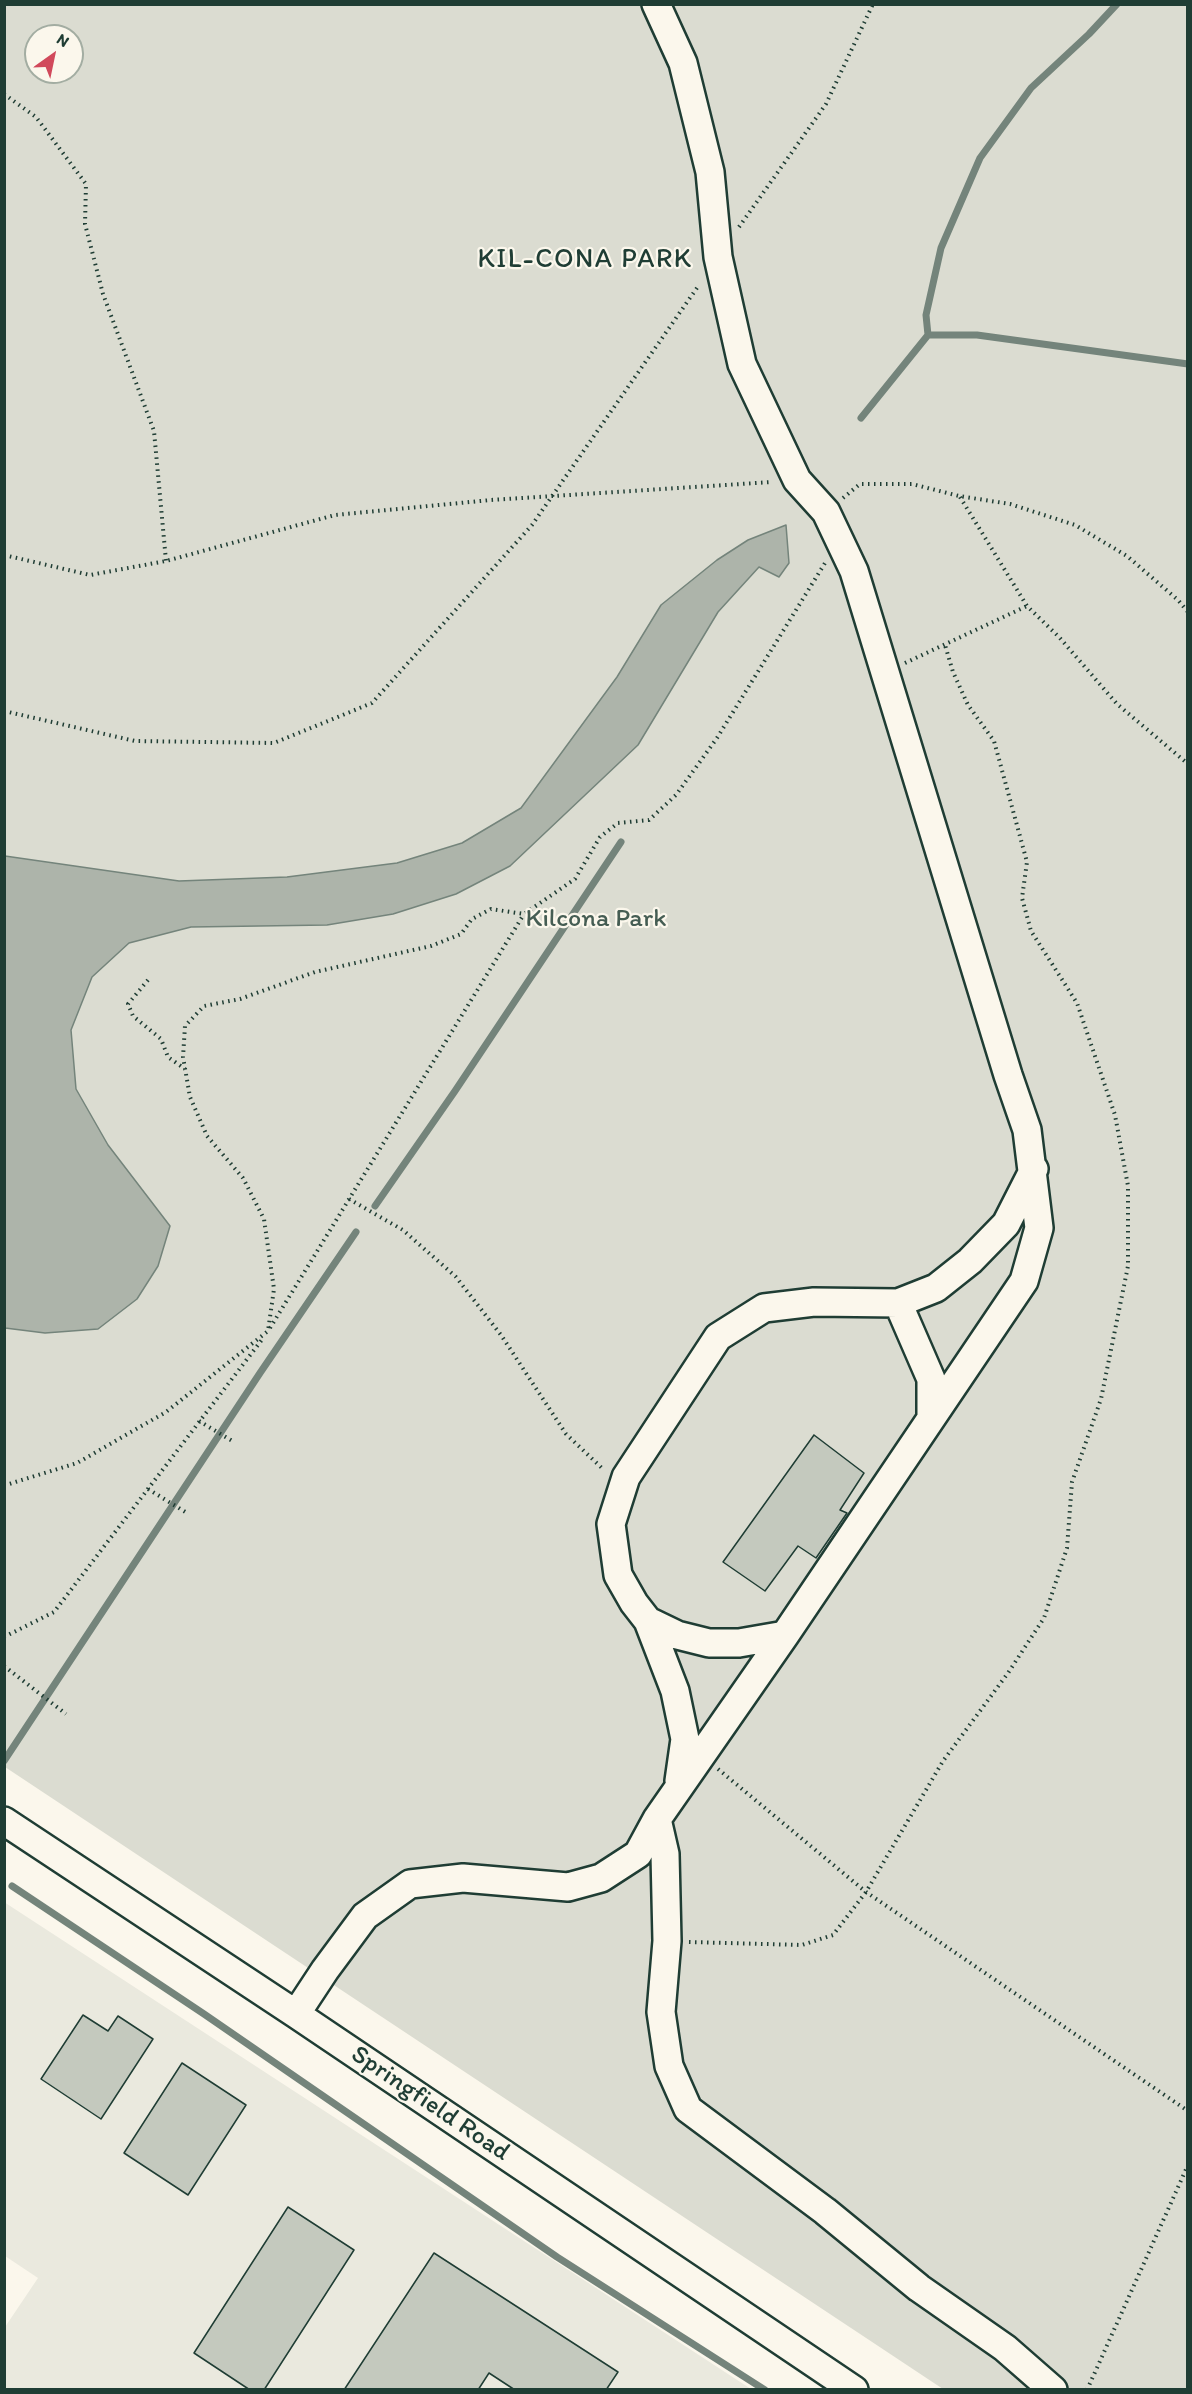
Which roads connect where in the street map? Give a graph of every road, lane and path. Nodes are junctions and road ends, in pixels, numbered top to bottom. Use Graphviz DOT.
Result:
graph roads {
  1 [pos="656,4"];
  2 [pos="873,4"];
  3 [pos="4,94"];
  4 [pos="718,257"];
  5 [pos="797,480"];
  6 [pos="552,496"];
  7 [pos="959,496"];
  8 [pos="826,512"];
  9 [pos="839,540"];
  10 [pos="4,555"];
  11 [pos="166,561"];
  12 [pos="1027,606"];
  13 [pos="1188,612"];
  14 [pos="945,645"];
  15 [pos="885,673"];
  16 [pos="4,711"];
  17 [pos="1188,764"];
  18 [pos="524,914"];
  19 [pos="148,980"];
  20 [pos="185,1070"];
  21 [pos="1034,1169"];
  22 [pos="350,1199"];
  23 [pos="898,1303"];
  24 [pos="268,1331"];
  25 [pos="931,1416"];
  26 [pos="199,1421"];
  27 [pos="234,1442"];
  28 [pos="4,1483"];
  29 [pos="622,1487"];
  30 [pos="148,1489"];
  31 [pos="187,1513"];
  32 [pos="648,1621"];
  33 [pos="785,1635"];
  34 [pos="4,1637"];
  35 [pos="4,1666"];
  36 [pos="66,1714"];
  37 [pos="701,1754"];
  38 [pos="678,1788"];
  39 [pos="657,1819"];
  40 [pos="4,1821"];
  41 [pos="866,1892"];
  42 [pos="667,1941"];
  43 [pos="296,2014"];
  44 [pos="1188,2111"];
  45 [pos="1188,2164"];
  46 [pos="854,2390"];
  47 [pos="1053,2390"];
  48 [pos="1087,2390"];
  1 -- 4 [label="street"];
  2 -- 4 [label="path"];
  3 -- 11 [label="path"];
  4 -- 5 [label="street"];
  4 -- 6 [label="path"];
  5 -- 6 [label="path"];
  5 -- 8 [label="street"];
  6 -- 11 [label="path"];
  6 -- 16 [label="path"];
  7 -- 8 [label="path"];
  7 -- 12 [label="path"];
  7 -- 13 [label="path"];
  8 -- 9 [label="street"];
  9 -- 15 [label="street"];
  9 -- 18 [label="path"];
  10 -- 11 [label="path"];
  12 -- 14 [label="path"];
  12 -- 17 [label="path"];
  14 -- 15 [label="path"];
  14 -- 41 [label="path"];
  15 -- 21 [label="street"];
  18 -- 20 [label="path"];
  18 -- 22 [label="path"];
  19 -- 20 [label="path"];
  20 -- 24 [label="path"];
  21 -- 23 [label="street"];
  21 -- 25 [label="street"];
  22 -- 24 [label="path"];
  22 -- 29 [label="path"];
  23 -- 25 [label="street"];
  23 -- 29 [label="street"];
  24 -- 26 [label="path"];
  24 -- 28 [label="path"];
  25 -- 33 [label="street"];
  26 -- 27 [label="path"];
  26 -- 30 [label="path"];
  29 -- 32 [label="street"];
  30 -- 31 [label="path"];
  30 -- 34 [label="path"];
  32 -- 33 [label="street"];
  32 -- 38 [label="street"];
  33 -- 37 [label="street"];
  35 -- 36 [label="path"];
  37 -- 38 [label="street"];
  37 -- 41 [label="path"];
  38 -- 39 [label="street"];
  39 -- 42 [label="street"];
  39 -- 43 [label="street"];
  40 -- 43 [label="street, Springfield Road"];
  41 -- 42 [label="path"];
  41 -- 44 [label="path"];
  42 -- 47 [label="street"];
  43 -- 46 [label="street, Springfield Road"];
  45 -- 48 [label="path"];
}
